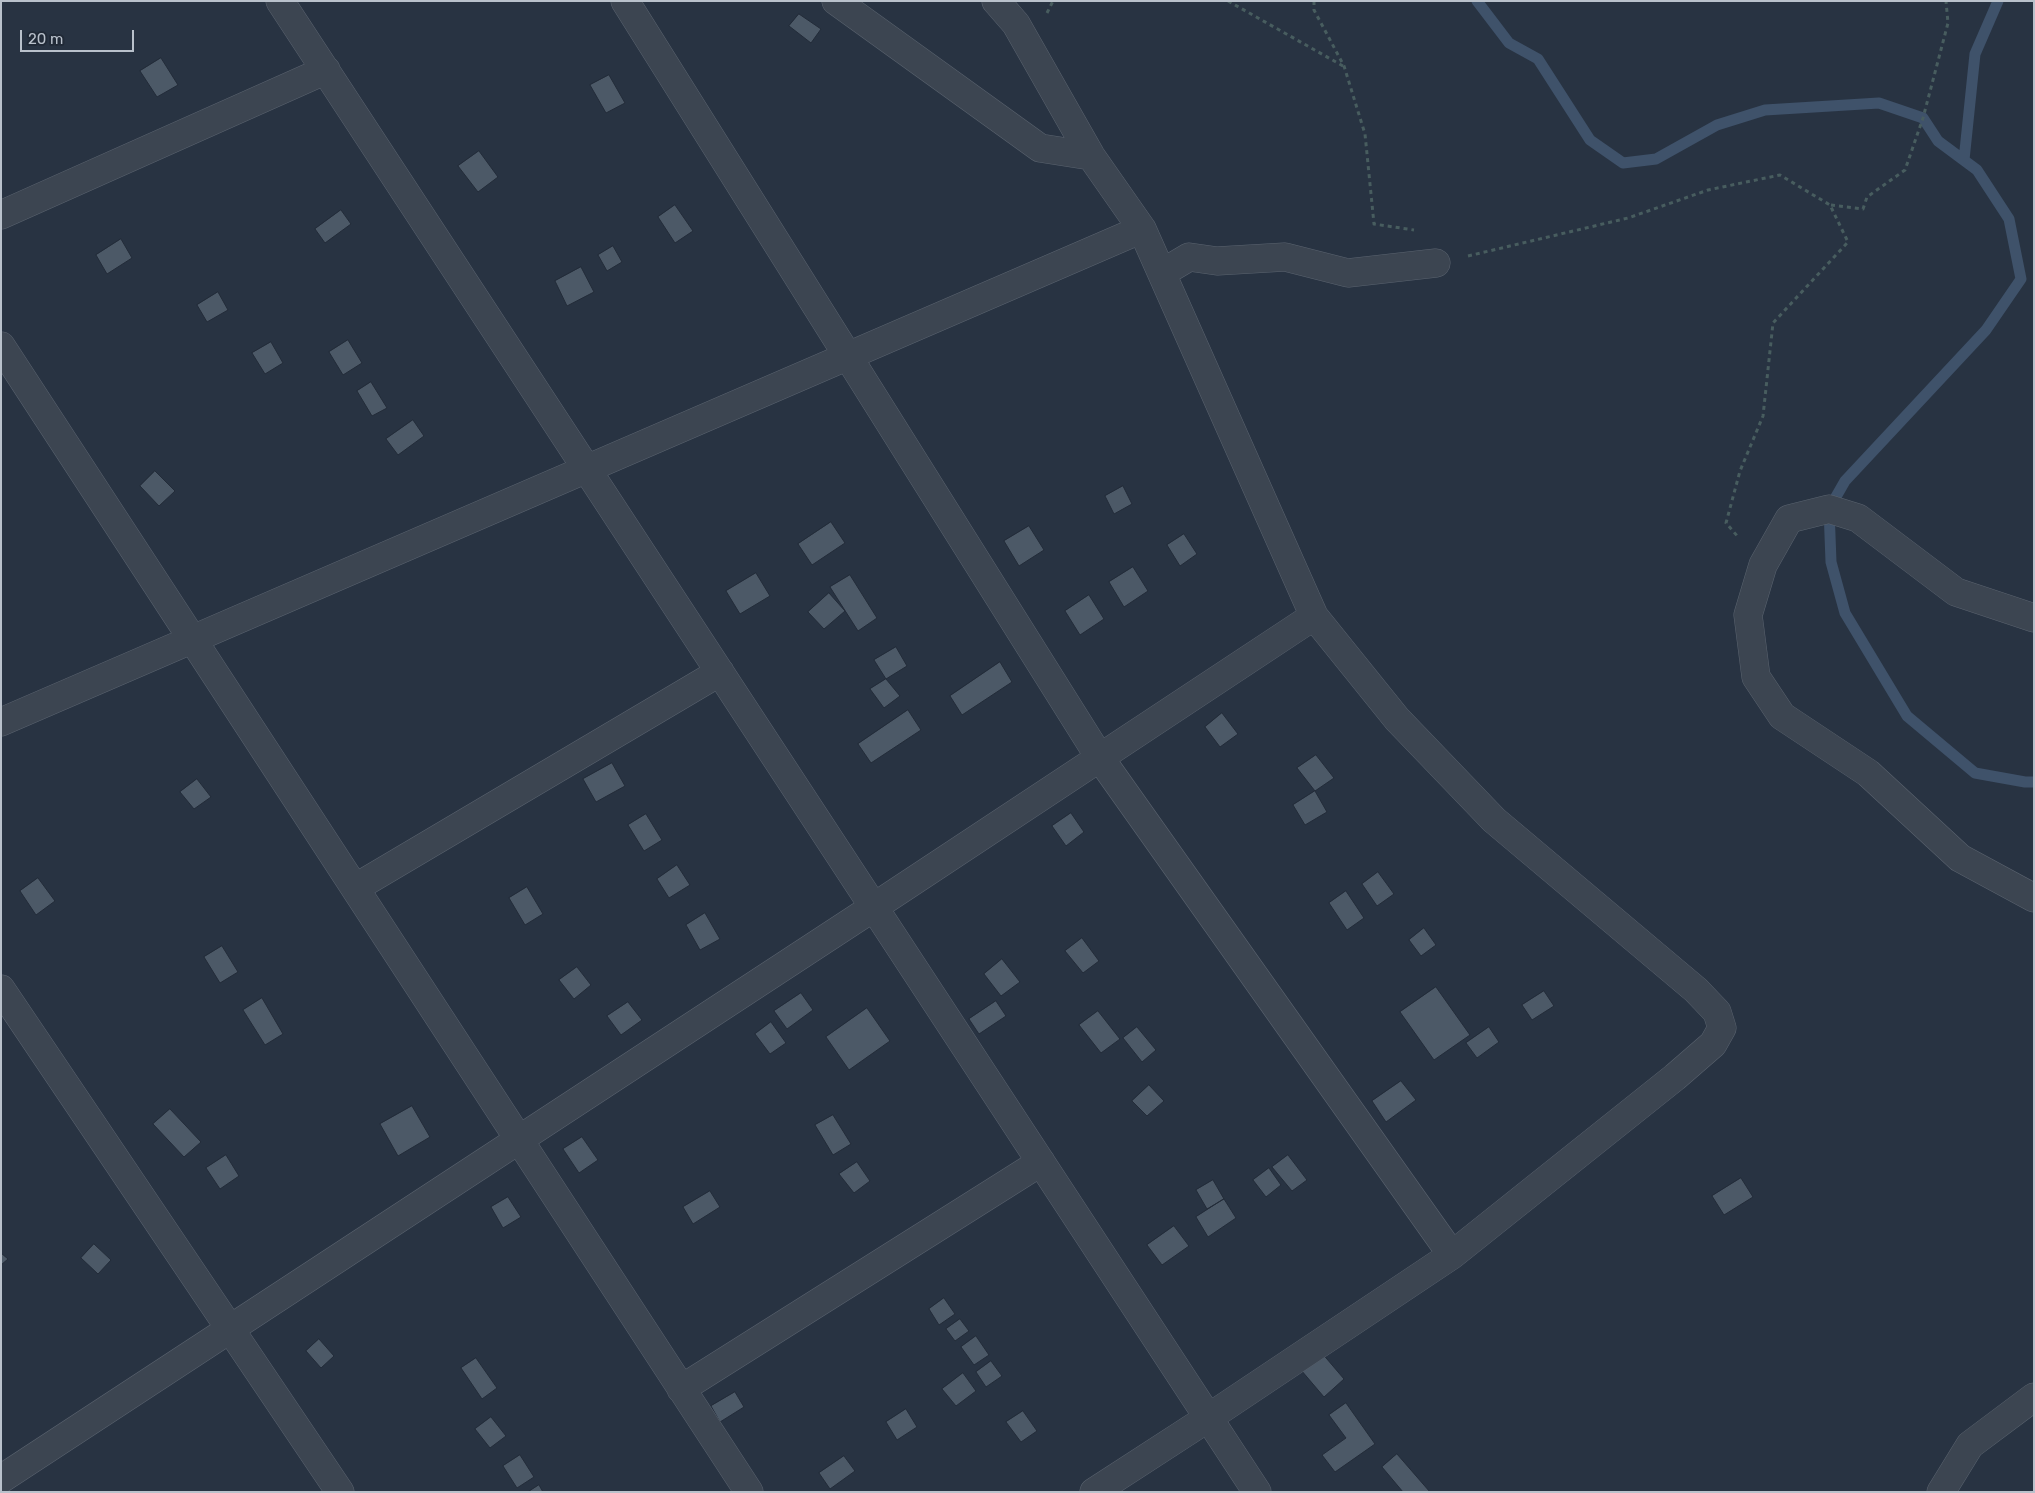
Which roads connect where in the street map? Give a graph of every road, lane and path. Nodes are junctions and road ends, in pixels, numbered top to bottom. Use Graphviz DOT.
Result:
graph roads {
  1 [pos="280,1"];
  2 [pos="625,1"];
  3 [pos="836,1"];
  4 [pos="996,1"];
  5 [pos="1228,1"];
  6 [pos="1314,1"];
  7 [pos="1946,1"];
  8 [pos="1344,66"];
  9 [pos="326,70"];
  10 [pos="1091,156"];
  11 [pos="1830,205"];
  12 [pos="1,215"];
  13 [pos="1142,229"];
  14 [pos="1436,263"];
  15 [pos="1162,272"];
  16 [pos="1,346"];
  17 [pos="846,357"];
  18 [pos="588,469"];
  19 [pos="1763,565"];
  20 [pos="1314,616"];
  21 [pos="2034,618"];
  22 [pos="193,640"];
  23 [pos="720,672"];
  24 [pos="1,722"];
  25 [pos="1100,758"];
  26 [pos="355,888"];
  27 [pos="2034,898"];
  28 [pos="874,908"];
  29 [pos="1,989"];
  30 [pos="518,1139"];
  31 [pos="1041,1162"];
  32 [pos="1452,1254"];
  33 [pos="230,1327"];
  34 [pos="682,1389"];
  35 [pos="2034,1397"];
  36 [pos="1208,1418"];
  37 [pos="1,1478"];
  38 [pos="340,1492"];
  39 [pos="749,1492"];
  40 [pos="1094,1492"];
  41 [pos="1256,1492"];
  42 [pos="1941,1492"];
  1 -- 9 [label="street"];
  2 -- 17 [label="street"];
  3 -- 10 [label="street"];
  4 -- 10 [label="street"];
  5 -- 8 [label="path"];
  6 -- 8 [label="path"];
  7 -- 11 [label="path"];
  8 -- 14 [label="path"];
  9 -- 12 [label="street"];
  9 -- 18 [label="street"];
  10 -- 13 [label="street"];
  11 -- 14 [label="path"];
  11 -- 19 [label="path"];
  13 -- 15 [label="street"];
  13 -- 17 [label="street"];
  14 -- 15 [label="street"];
  15 -- 20 [label="street"];
  16 -- 22 [label="street"];
  17 -- 18 [label="street"];
  17 -- 25 [label="street"];
  18 -- 22 [label="street"];
  18 -- 23 [label="street"];
  19 -- 21 [label="street"];
  19 -- 27 [label="street"];
  20 -- 25 [label="street"];
  20 -- 32 [label="street"];
  22 -- 24 [label="street"];
  22 -- 26 [label="street"];
  23 -- 26 [label="street"];
  23 -- 28 [label="street"];
  25 -- 28 [label="street"];
  25 -- 32 [label="street"];
  26 -- 30 [label="street"];
  28 -- 30 [label="street"];
  28 -- 31 [label="street"];
  29 -- 33 [label="street"];
  30 -- 33 [label="street"];
  30 -- 34 [label="street"];
  31 -- 34 [label="street"];
  31 -- 36 [label="street"];
  32 -- 36 [label="street"];
  33 -- 37 [label="street"];
  33 -- 38 [label="street"];
  34 -- 39 [label="street"];
  35 -- 42 [label="street"];
  36 -- 40 [label="street"];
  36 -- 41 [label="street"];
}
